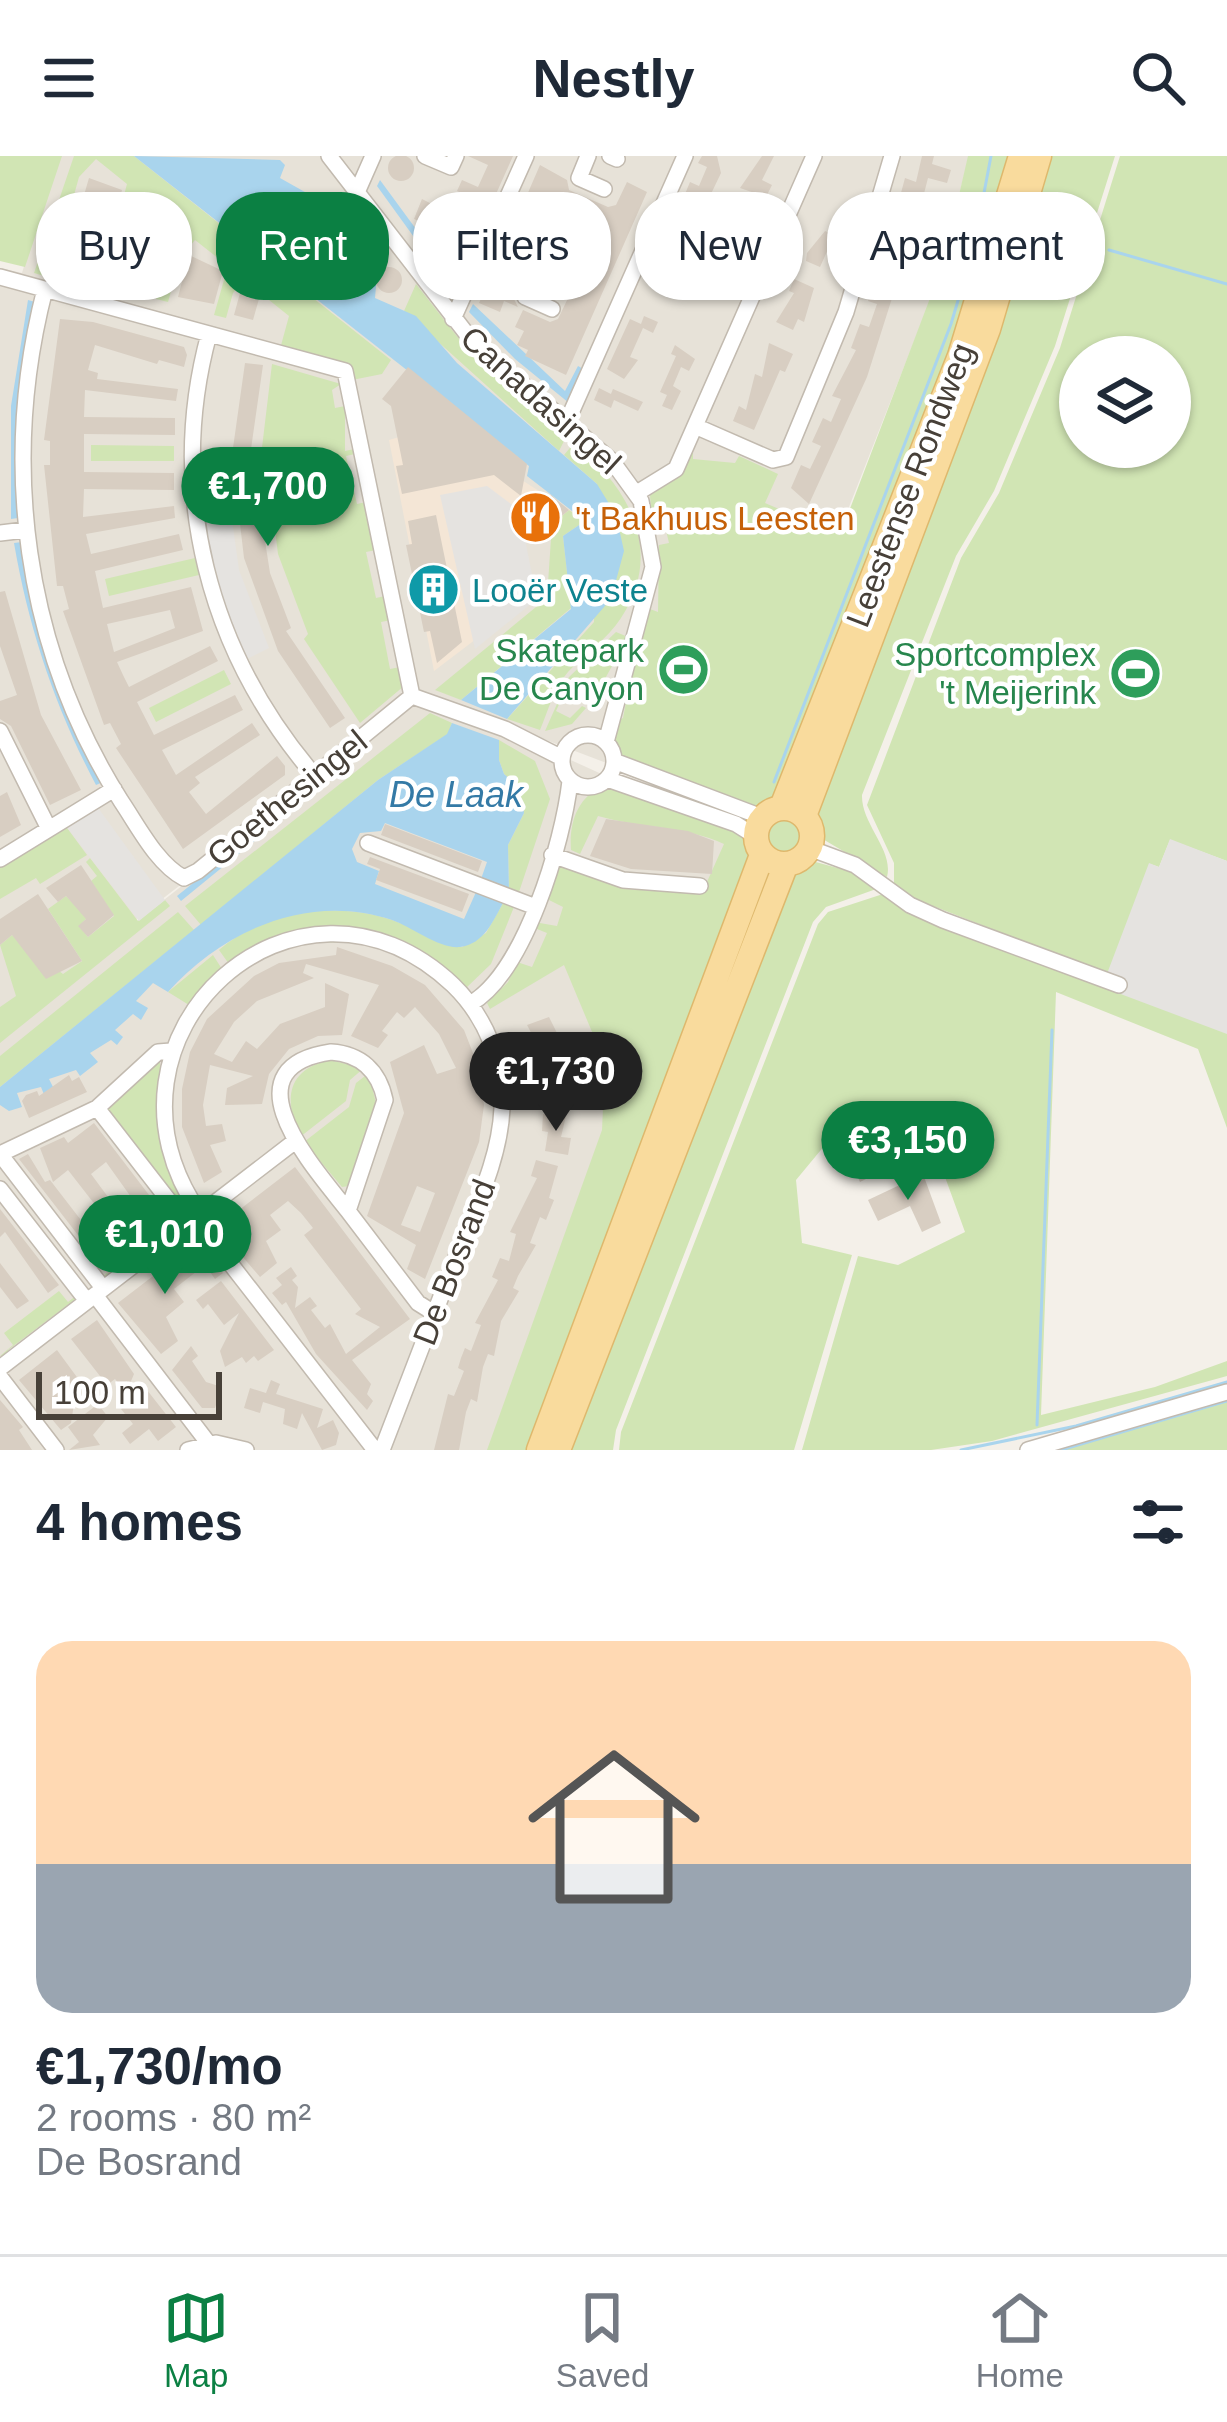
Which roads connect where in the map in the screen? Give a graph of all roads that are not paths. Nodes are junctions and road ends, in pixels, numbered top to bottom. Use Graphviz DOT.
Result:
graph roads {
  1 [pos="329,156"];
  2 [pos="373,156"];
  3 [pos="425,156"];
  4 [pos="456,156"];
  5 [pos="526,156"];
  6 [pos="685,156"];
  7 [pos="814,156"];
  8 [pos="892,156"];
  9 [pos="1022,156"];
  10 [pos="1039,156"];
  11 [pos="581,158"];
  12 [pos="604,189"];
  13 [pos="358,190"];
  14 [pos="510,192"];
  15 [pos="0,277"];
  16 [pos="36,287"];
  17 [pos="43,300"];
  18 [pos="85,300"];
  19 [pos="461,300"];
  20 [pos="532,300"];
  21 [pos="552,309"];
  22 [pos="453,319"];
  23 [pos="209,334"];
  24 [pos="566,424"];
  25 [pos="695,426"];
  26 [pos="638,493"];
  27 [pos="25,530"];
  28 [pos="0,533"];
  29 [pos="620,675"];
  30 [pos="412,696"];
  31 [pos="0,731"];
  32 [pos="588,735"];
  33 [pos="606,742"];
  34 [pos="565,751"];
  35 [pos="614,761"];
  36 [pos="314,775"];
  37 [pos="607,779"];
  38 [pos="570,781"];
  39 [pos="587,788"];
  40 [pos="114,789"];
  41 [pos="49,830"];
  42 [pos="775,832"];
  43 [pos="558,837"];
  44 [pos="368,843"];
  45 [pos="809,848"];
  46 [pos="552,855"];
  47 [pos="0,859"];
  48 [pos="700,886"];
  49 [pos="533,906"];
  50 [pos="1119,985"];
  51 [pos="470,1004"];
  52 [pos="171,1051"];
  53 [pos="97,1108"];
  54 [pos="294,1142"];
  55 [pos="0,1154"];
  56 [pos="0,1189"];
  57 [pos="348,1211"];
  58 [pos="194,1219"];
  59 [pos="95,1295"];
  60 [pos="434,1313"];
  61 [pos="1,1367"];
  62 [pos="1227,1393"];
  63 [pos="209,1444"];
  64 [pos="56,1450"];
  65 [pos="188,1450"];
  66 [pos="246,1450"];
  67 [pos="378,1450"];
  68 [pos="539,1450"];
  69 [pos="558,1450"];
  70 [pos="1028,1450"];
  1 -- 13 [label="street, Canadasingel"];
  2 -- 13 [label="street"];
  3 -- 4 [label="street"];
  5 -- 14 [label="street"];
  6 -- 24 [label="street"];
  7 -- 25 [label="street"];
  8 -- 25 [label="street"];
  9 -- 42 [label="main road, Leestense Rondweg"];
  10 -- 42 [label="main road, Leestense Rondweg"];
  11 -- 12 [label="street"];
  13 -- 22 [label="street, Canadasingel"];
  15 -- 16 [label="street"];
  17 -- 27 [label="street, Goethesingel"];
  18 -- 23 [label="street"];
  19 -- 22 [label="street"];
  20 -- 21 [label="street"];
  22 -- 24 [label="street, Canadasingel"];
  23 -- 30 [label="street"];
  23 -- 36 [label="street"];
  24 -- 26 [label="street, Canadasingel"];
  25 -- 26 [label="street"];
  26 -- 29 [label="street, Canadasingel"];
  27 -- 28 [label="street"];
  27 -- 40 [label="street, Goethesingel"];
  29 -- 32 [label="street, Canadasingel"];
  29 -- 33 [label="street, Canadasingel"];
  30 -- 34 [label="street"];
  30 -- 36 [label="street, Goethesingel"];
  31 -- 41 [label="street"];
  32 -- 33 [label="street"];
  32 -- 34 [label="street"];
  33 -- 35 [label="street"];
  34 -- 38 [label="street"];
  35 -- 37 [label="street"];
  35 -- 42 [label="street"];
  36 -- 40 [label="street, Goethesingel"];
  37 -- 39 [label="street"];
  37 -- 42 [label="street"];
  38 -- 39 [label="street"];
  38 -- 43 [label="street"];
  39 -- 43 [label="street"];
  40 -- 41 [label="street"];
  41 -- 47 [label="street"];
  42 -- 45 [label="main road"];
  42 -- 68 [label="main road, Leestense Rondweg"];
  42 -- 69 [label="main road, Leestense Rondweg"];
  43 -- 46 [label="street"];
  44 -- 49 [label="street"];
  45 -- 50 [label="street"];
  46 -- 48 [label="street"];
  46 -- 49 [label="street"];
  49 -- 51 [label="street"];
  51 -- 52 [label="street"];
  51 -- 60 [label="street, De Bosrand"];
  52 -- 53 [label="street"];
  52 -- 58 [label="street"];
  53 -- 55 [label="street"];
  53 -- 58 [label="street"];
  54 -- 57 [label="street"];
  54 -- 57 [label="street"];
  54 -- 58 [label="street"];
  55 -- 59 [label="street"];
  56 -- 59 [label="street"];
  57 -- 60 [label="street"];
  58 -- 59 [label="street"];
  58 -- 67 [label="street"];
  59 -- 61 [label="street"];
  59 -- 63 [label="street"];
  60 -- 67 [label="street, De Bosrand"];
  61 -- 64 [label="street"];
  62 -- 70 [label="street"];
  63 -- 65 [label="street"];
  63 -- 66 [label="street"];
}
